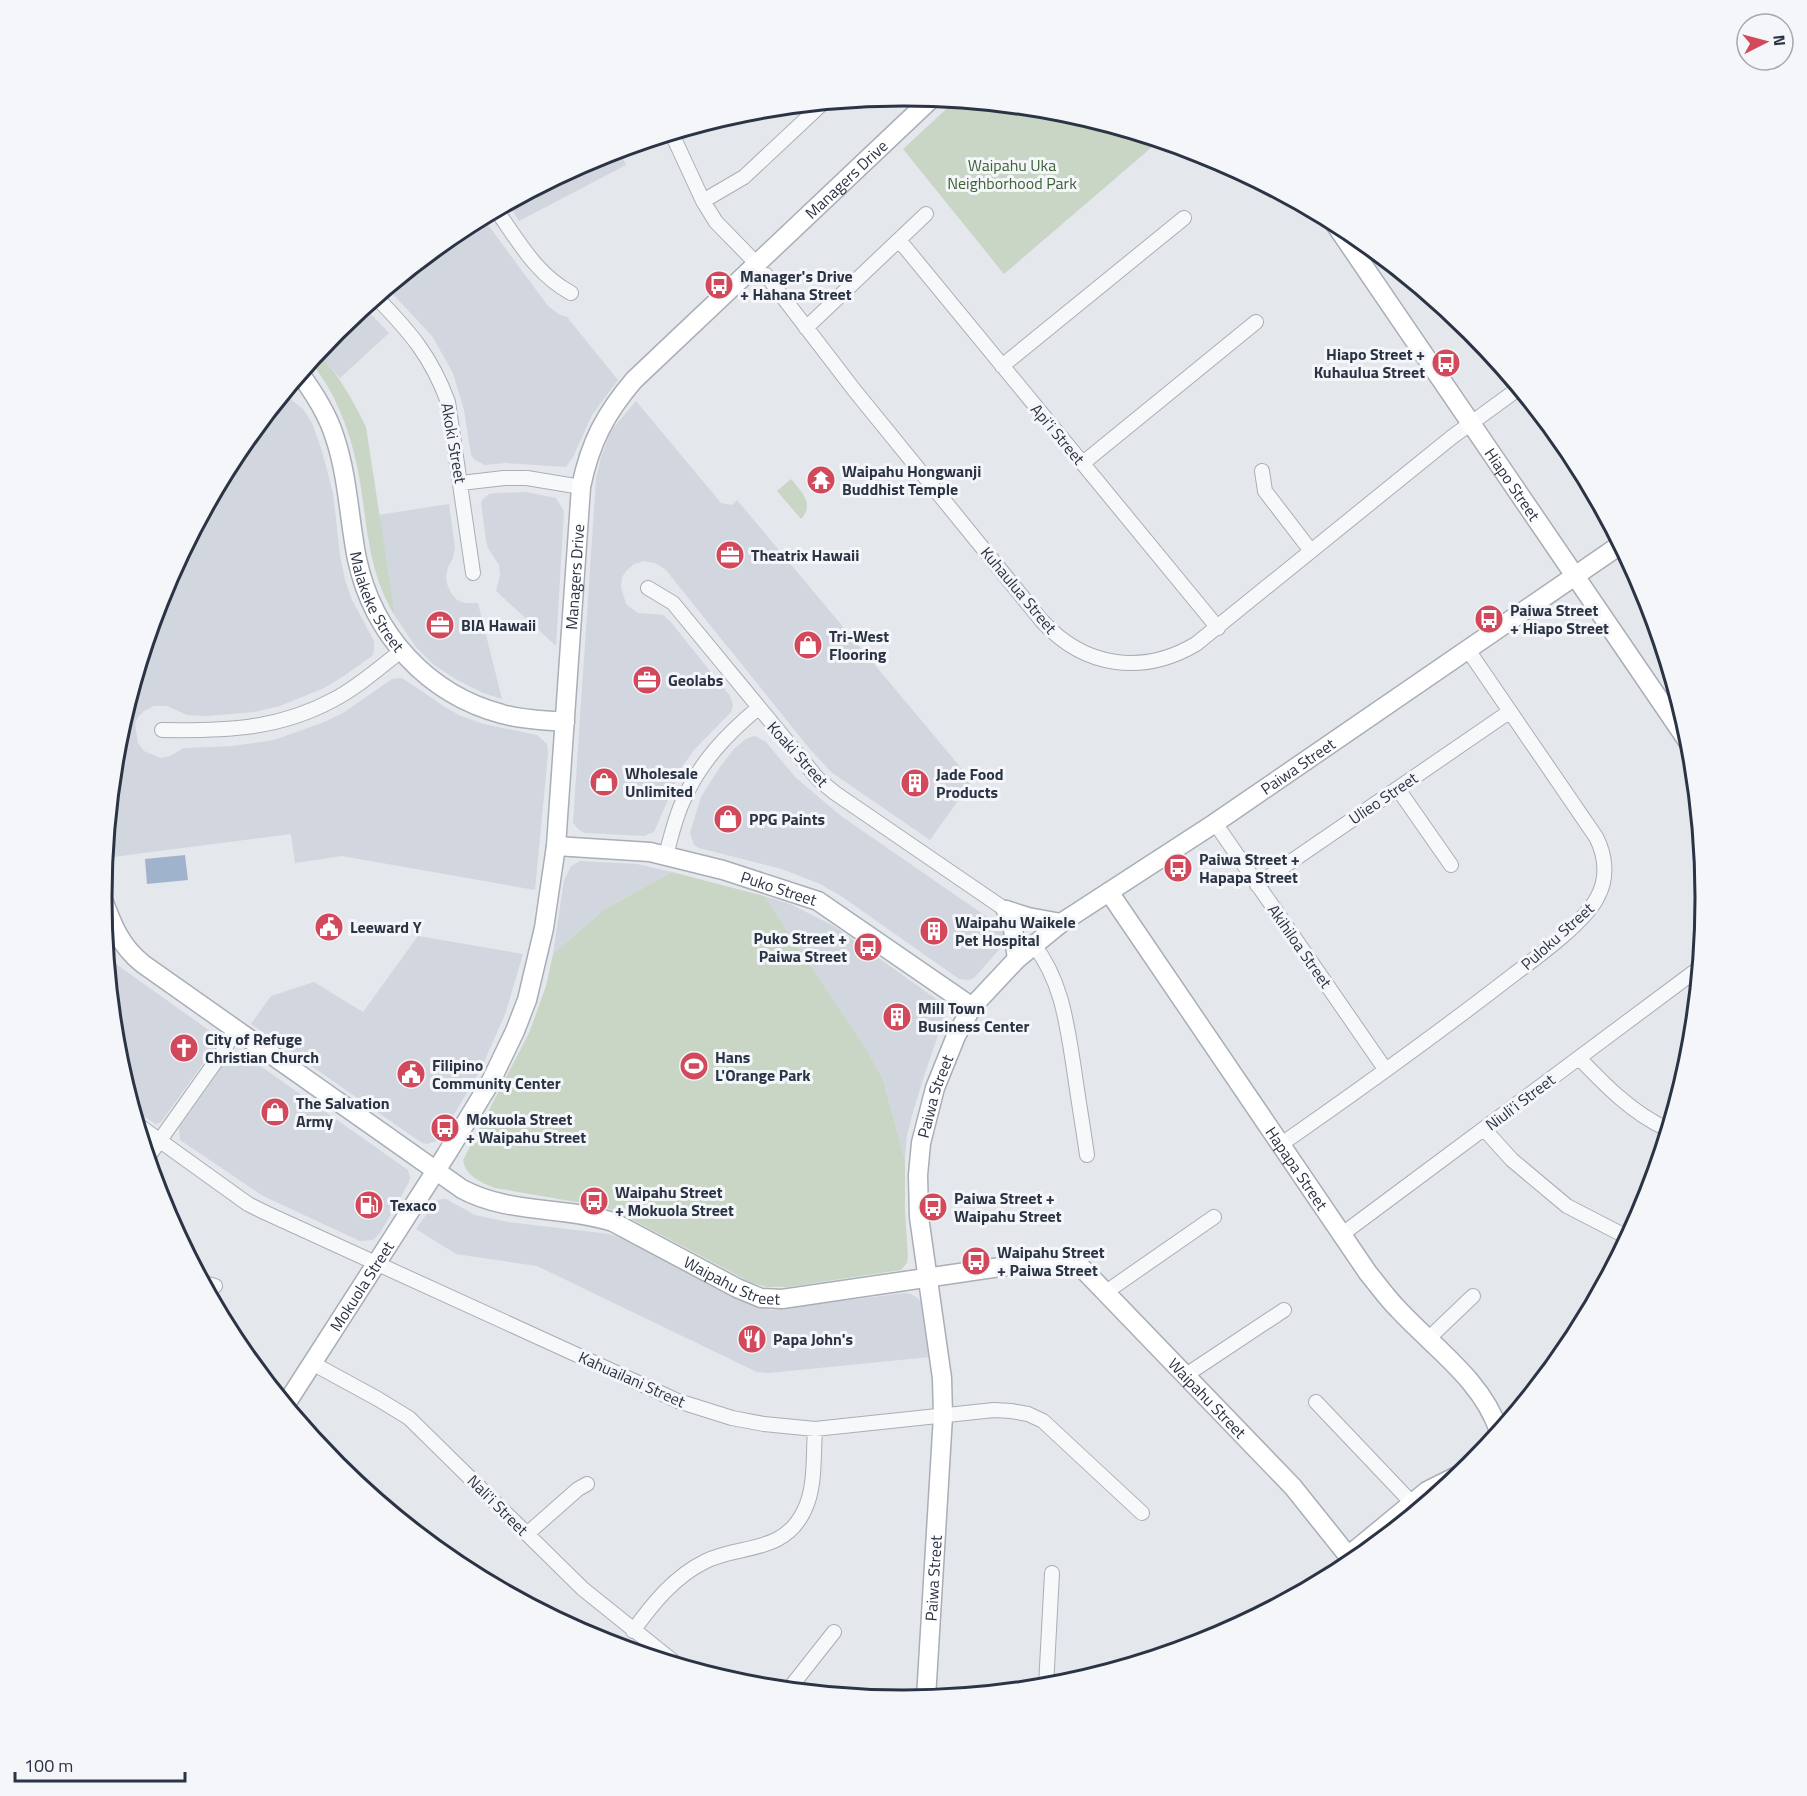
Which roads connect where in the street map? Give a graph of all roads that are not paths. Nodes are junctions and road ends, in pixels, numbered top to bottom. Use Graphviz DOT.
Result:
graph roads {
  1 [pos="923,107"];
  2 [pos="814,112"];
  3 [pos="675,141"];
  4 [pos="703,201"];
  5 [pos="926,214"];
  6 [pos="501,217"];
  7 [pos="1184,218"];
  8 [pos="899,240"];
  9 [pos="1349,244"];
  10 [pos="761,270"];
  11 [pos="571,293"];
  12 [pos="382,303"];
  13 [pos="1256,322"];
  14 [pos="806,328"];
  15 [pos="1002,366"];
  16 [pos="304,380"];
  17 [pos="1513,393"];
  18 [pos="1470,423"];
  19 [pos="1083,463"];
  20 [pos="1262,471"];
  21 [pos="461,483"];
  22 [pos="580,487"];
  23 [pos="1614,549"];
  24 [pos="1311,551"];
  25 [pos="474,573"];
  26 [pos="1575,576"];
  27 [pos="648,588"];
  28 [pos="1218,628"];
  29 [pos="1468,650"];
  30 [pos="401,651"];
  31 [pos="758,708"];
  32 [pos="1509,712"];
  33 [pos="565,722"];
  34 [pos="1675,722"];
  35 [pos="162,730"];
  36 [pos="1398,789"];
  37 [pos="1215,823"];
  38 [pos="556,846"];
  39 [pos="666,855"];
  40 [pos="1451,865"];
  41 [pos="1257,885"];
  42 [pos="1109,892"];
  43 [pos="1006,910"];
  44 [pos="113,923"];
  45 [pos="1061,923"];
  46 [pos="1033,944"];
  47 [pos="1017,959"];
  48 [pos="1691,975"];
  49 [pos="972,1007"];
  50 [pos="234,1029"];
  51 [pos="1579,1058"];
  52 [pos="1385,1069"];
  53 [pos="1661,1126"];
  54 [pos="1484,1129"];
  55 [pos="148,1132"];
  56 [pos="160,1140"];
  57 [pos="1280,1145"];
  58 [pos="153,1150"];
  59 [pos="1087,1155"];
  60 [pos="436,1170"];
  61 [pos="1214,1217"];
  62 [pos="1620,1233"];
  63 [pos="1341,1235"];
  64 [pos="377,1262"];
  65 [pos="927,1278"];
  66 [pos="1106,1292"];
  67 [pos="1473,1296"];
  68 [pos="1284,1310"];
  69 [pos="1428,1339"];
  70 [pos="312,1363"];
  71 [pos="1186,1376"];
  72 [pos="290,1398"];
  73 [pos="1316,1402"];
  74 [pos="943,1416"];
  75 [pos="1496,1423"];
  76 [pos="815,1429"];
  77 [pos="587,1484"];
  78 [pos="1427,1491"];
  79 [pos="1412,1503"];
  80 [pos="1405,1509"];
  81 [pos="1142,1513"];
  82 [pos="527,1534"];
  83 [pos="1345,1555"];
  84 [pos="1052,1573"];
  85 [pos="633,1631"];
  86 [pos="834,1632"];
  87 [pos="658,1650"];
  88 [pos="1047,1676"];
  89 [pos="795,1682"];
  90 [pos="927,1689"];
  1 -- 10 [label="street, Managers Drive"];
  2 -- 4 [label="street"];
  3 -- 4 [label="street, Kuhaulua Street"];
  4 -- 10 [label="street, Kuhaulua Street"];
  5 -- 8 [label="street"];
  6 -- 11 [label="street"];
  7 -- 15 [label="street"];
  8 -- 14 [label="street"];
  8 -- 15 [label="street, Apiʻi Street"];
  9 -- 18 [label="street, Hiapo Street"];
  10 -- 14 [label="street, Kuhaulua Street"];
  10 -- 22 [label="street, Managers Drive"];
  12 -- 21 [label="street, Akoki Street"];
  13 -- 19 [label="street"];
  14 -- 28 [label="street, Kuhaulua Street"];
  15 -- 19 [label="street, Apiʻi Street"];
  16 -- 30 [label="street, Malakeke Street"];
  17 -- 18 [label="street, Kuhaulua Street"];
  18 -- 24 [label="street, Kuhaulua Street"];
  18 -- 26 [label="street, Hiapo Street"];
  19 -- 28 [label="street, Apiʻi Street"];
  20 -- 24 [label="street"];
  21 -- 22 [label="street"];
  21 -- 25 [label="street, Akoki Street"];
  22 -- 33 [label="street, Managers Drive"];
  23 -- 26 [label="street, Paiwa Street"];
  24 -- 28 [label="street, Kuhaulua Street"];
  26 -- 29 [label="street, Paiwa Street"];
  26 -- 34 [label="street, Hiapo Street"];
  27 -- 31 [label="street, Koaki Street"];
  29 -- 32 [label="street, Puloku Street"];
  29 -- 37 [label="street, Paiwa Street"];
  30 -- 33 [label="street, Malakeke Street"];
  30 -- 35 [label="street"];
  31 -- 39 [label="street"];
  31 -- 43 [label="street, Koaki Street"];
  32 -- 36 [label="street, Ulieo Street"];
  32 -- 52 [label="street, Puloku Street"];
  33 -- 38 [label="street, Managers Drive"];
  36 -- 40 [label="street"];
  36 -- 41 [label="street, Ulieo Street"];
  37 -- 41 [label="street, Akihiloa Street"];
  37 -- 42 [label="street, Paiwa Street"];
  38 -- 39 [label="street, Puko Street"];
  38 -- 60 [label="street, Managers Drive"];
  39 -- 49 [label="street, Puko Street"];
  41 -- 52 [label="street, Akihiloa Street"];
  42 -- 45 [label="street, Paiwa Street"];
  42 -- 57 [label="street, Hapapa Street"];
  43 -- 45 [label="street"];
  43 -- 47 [label="street"];
  44 -- 50 [label="street, Waipahu Street"];
  45 -- 46 [label="street, Paiwa Street"];
  46 -- 47 [label="street, Paiwa Street"];
  46 -- 59 [label="street"];
  47 -- 49 [label="street, Paiwa Street"];
  48 -- 51 [label="street, Niuli'i Street"];
  49 -- 65 [label="street, Paiwa Street"];
  50 -- 56 [label="street"];
  50 -- 60 [label="street, Waipahu Street"];
  51 -- 53 [label="street"];
  51 -- 54 [label="street, Niuli'i Street"];
  52 -- 57 [label="street, Puloku Street"];
  54 -- 62 [label="street"];
  54 -- 63 [label="street, Niuli'i Street"];
  55 -- 56 [label="street, Kahuailani Street"];
  56 -- 58 [label="street"];
  56 -- 64 [label="street, Kahuailani Street"];
  57 -- 63 [label="street, Hapapa Street"];
  60 -- 64 [label="street, Mokuola Street"];
  60 -- 65 [label="street, Waipahu Street"];
  61 -- 66 [label="street"];
  63 -- 69 [label="street, Hapapa Street"];
  64 -- 70 [label="street, Mokuola Street"];
  64 -- 76 [label="street, Kahuailani Street"];
  65 -- 66 [label="street, Waipahu Street"];
  65 -- 74 [label="street, Paiwa Street"];
  66 -- 71 [label="street, Waipahu Street"];
  67 -- 69 [label="street"];
  68 -- 71 [label="street"];
  69 -- 75 [label="street, Hapapa Street"];
  70 -- 72 [label="street, Mokuola Street"];
  70 -- 82 [label="street, Nali'i Street"];
  71 -- 83 [label="street, Waipahu Street"];
  73 -- 79 [label="street"];
  74 -- 76 [label="street, Kahuailani Street"];
  74 -- 81 [label="street, Kahuailani Street"];
  74 -- 90 [label="street, Paiwa Street"];
  76 -- 85 [label="street"];
  77 -- 82 [label="street"];
  78 -- 79 [label="street"];
  79 -- 80 [label="street"];
  82 -- 85 [label="street, Nali'i Street"];
  84 -- 88 [label="street"];
  85 -- 87 [label="street, Nali'i Street"];
  86 -- 89 [label="street"];
}
